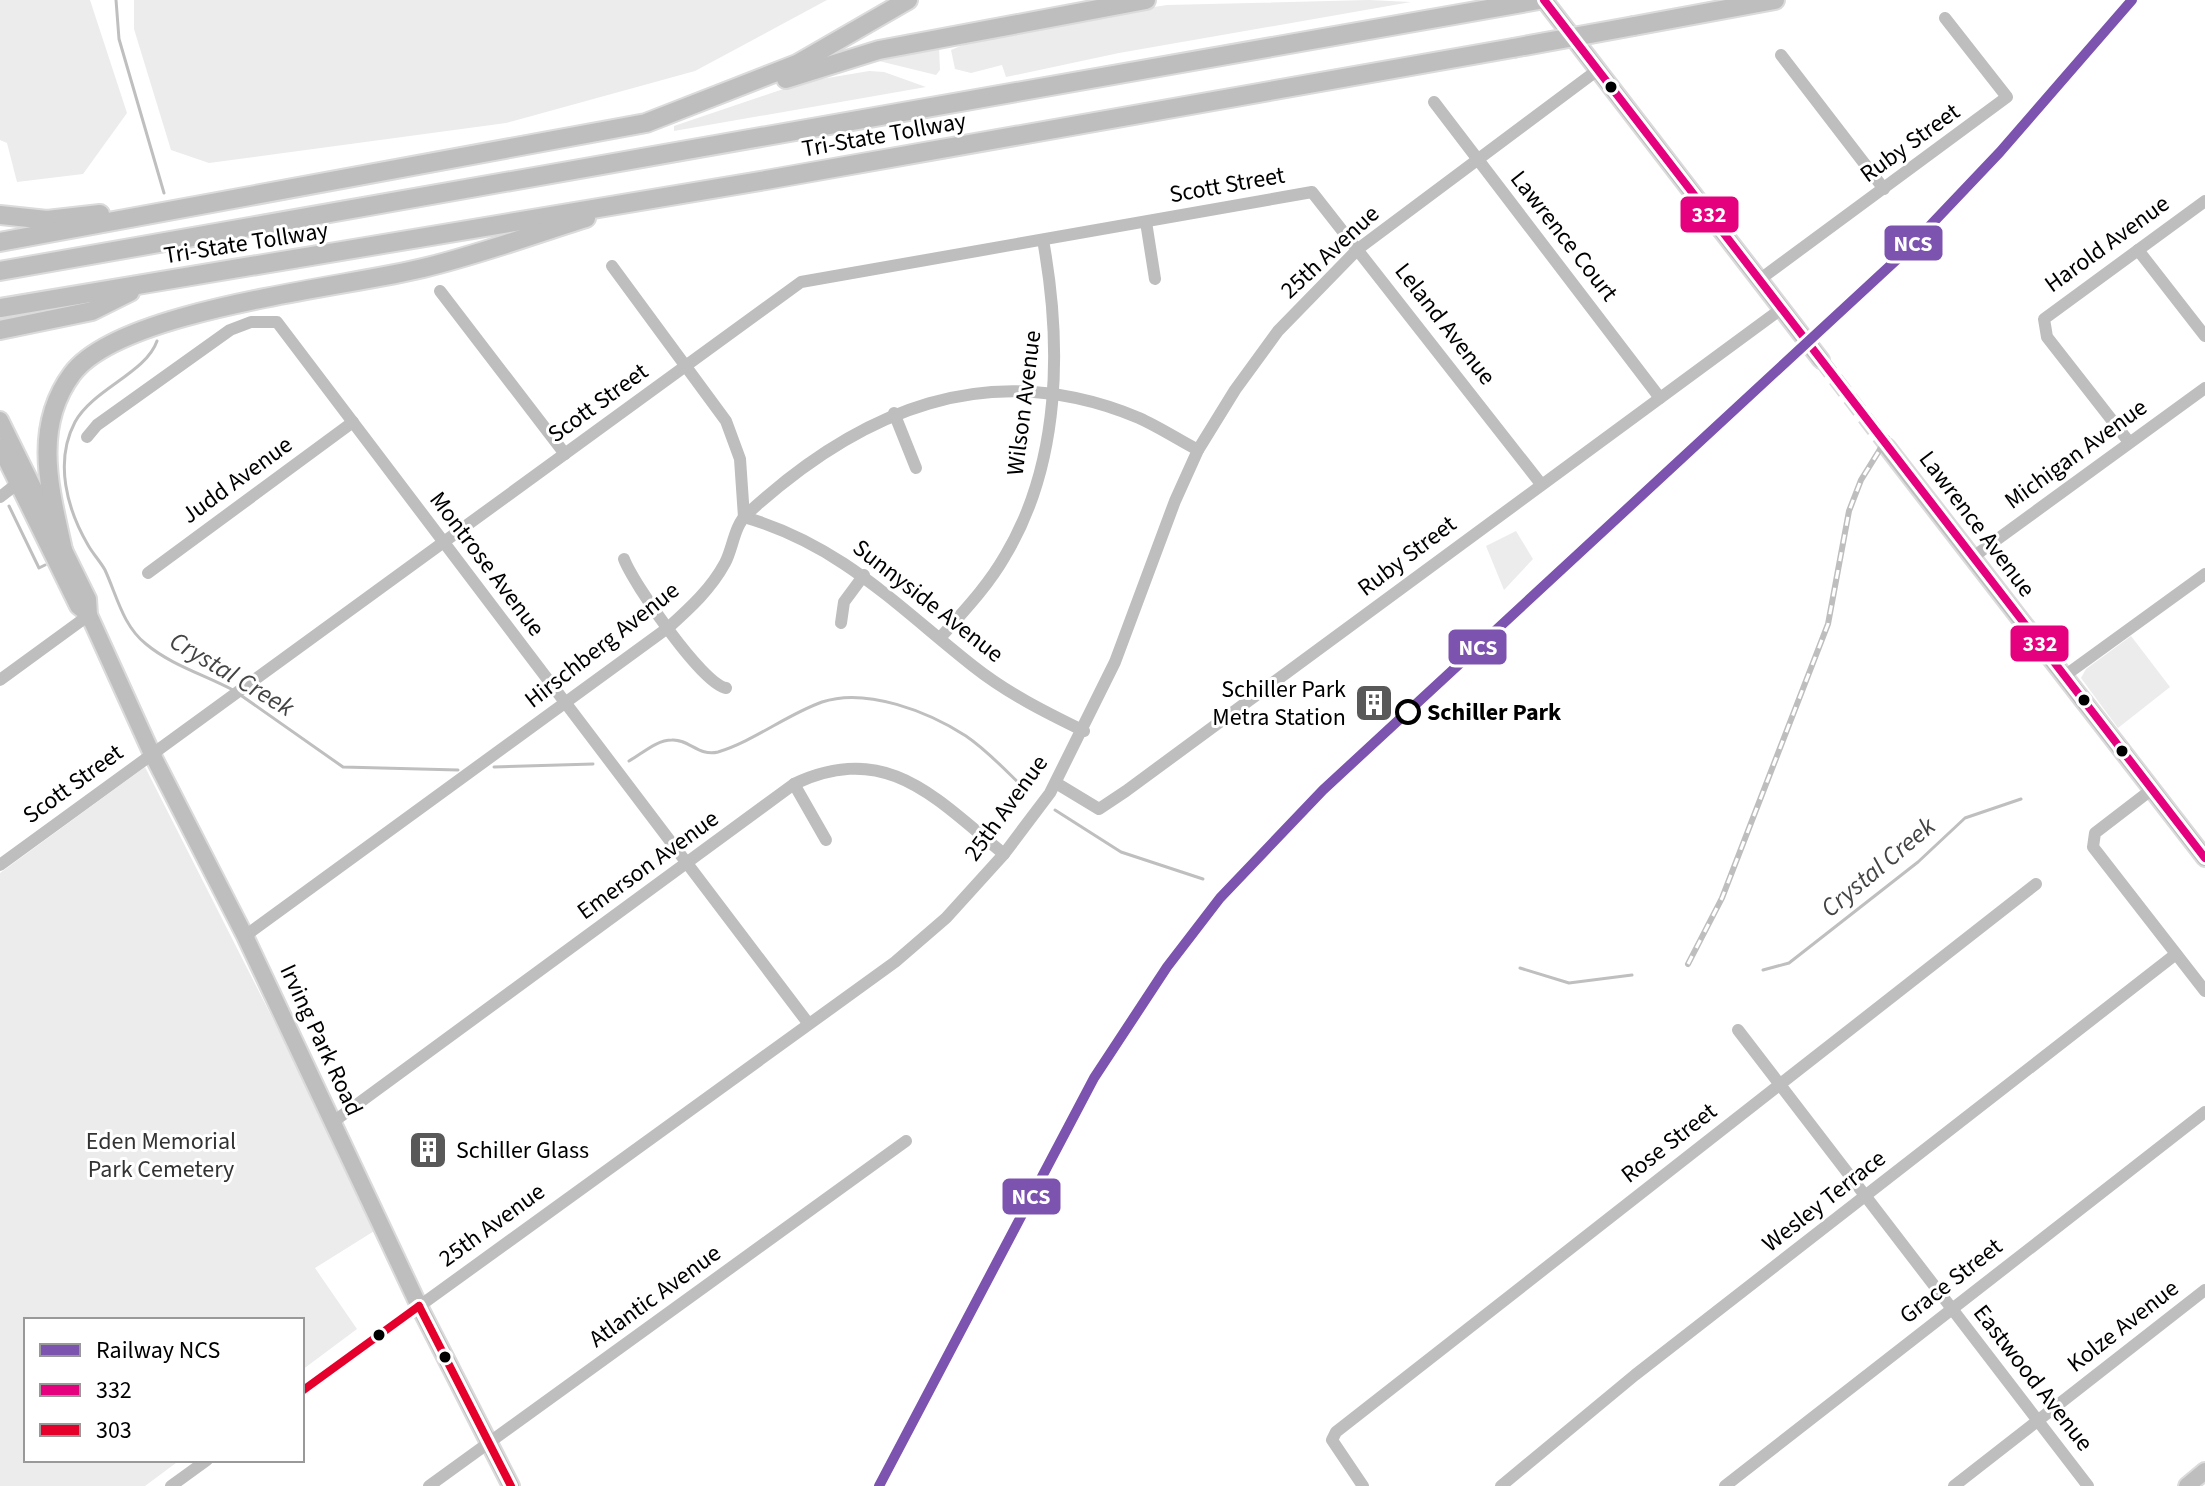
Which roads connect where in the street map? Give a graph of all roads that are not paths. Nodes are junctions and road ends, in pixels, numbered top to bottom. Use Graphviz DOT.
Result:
graph roads {
  1 [pos="908,0"];
  2 [pos="1146,0"];
  3 [pos="1542,0"];
  4 [pos="1775,0"];
  5 [pos="1945,18"];
  6 [pos="1781,55"];
  7 [pos="1599,69"];
  8 [pos="1434,102"];
  9 [pos="665,118"];
  10 [pos="1477,159"];
  11 [pos="316,184"];
  12 [pos="1884,189"];
  13 [pos="1312,192"];
  14 [pos="645,199"];
  15 [pos="2205,201"];
  16 [pos="0,215"];
  17 [pos="1146,222"];
  18 [pos="1043,240"];
  19 [pos="0,242"];
  20 [pos="1358,249"];
  21 [pos="2138,250"];
  22 [pos="612,266"];
  23 [pos="0,271"];
  24 [pos="1155,279"];
  25 [pos="1759,280"];
  26 [pos="151,282"];
  27 [pos="440,291"];
  28 [pos="0,308"];
  29 [pos="1781,309"];
  30 [pos="0,330"];
  31 [pos="2205,336"];
  32 [pos="1821,360"];
  33 [pos="688,365"];
  34 [pos="2205,388"];
  35 [pos="1051,394"];
  36 [pos="1660,398"];
  37 [pos="894,413"];
  38 [pos="0,420"];
  39 [pos="353,422"];
  40 [pos="87,437"];
  41 [pos="2129,442"];
  42 [pos="0,447"];
  43 [pos="1887,447"];
  44 [pos="1198,450"];
  45 [pos="565,454"];
  46 [pos="916,468"];
  47 [pos="18,483"];
  48 [pos="1541,484"];
  49 [pos="0,497"];
  50 [pos="744,517"];
  51 [pos="443,542"];
  52 [pos="63,550"];
  53 [pos="1973,557"];
  54 [pos="624,559"];
  55 [pos="148,573"];
  56 [pos="2205,574"];
  57 [pos="864,575"];
  58 [pos="89,615"];
  59 [pos="841,623"];
  60 [pos="669,627"];
  61 [pos="940,638"];
  62 [pos="2063,677"];
  63 [pos="0,680"];
  64 [pos="726,688"];
  65 [pos="565,703"];
  66 [pos="1084,731"];
  67 [pos="152,754"];
  68 [pos="1056,783"];
  69 [pos="794,784"];
  70 [pos="2151,790"];
  71 [pos="826,840"];
  72 [pos="1004,854"];
  73 [pos="2205,858"];
  74 [pos="687,864"];
  75 [pos="0,865"];
  76 [pos="2036,884"];
  77 [pos="245,936"];
  78 [pos="2176,954"];
  79 [pos="2205,991"];
  80 [pos="808,1023"];
  81 [pos="1738,1030"];
  82 [pos="1780,1084"];
  83 [pos="2205,1112"];
  84 [pos="333,1122"];
  85 [pos="906,1141"];
  86 [pos="1865,1196"];
  87 [pos="2205,1290"];
  88 [pos="419,1306"];
  89 [pos="1952,1308"];
  90 [pos="304,1390"];
  91 [pos="2038,1420"];
  92 [pos="489,1443"];
  93 [pos="204,1462"];
  94 [pos="2205,1471"];
  95 [pos="171,1486"];
  96 [pos="429,1486"];
  97 [pos="511,1486"];
  98 [pos="1363,1486"];
  99 [pos="1501,1486"];
  100 [pos="1725,1486"];
  101 [pos="1954,1486"];
  102 [pos="2088,1486"];
  103 [pos="2187,1486"];
  1 -- 9 [label="highway"];
  2 -- 9 [label="highway"];
  3 -- 7 [label="main road"];
  3 -- 23 [label="highway, Tri-State Tollway"];
  4 -- 14 [label="highway, Tri-State Tollway, bridge"];
  5 -- 12 [label="street, Ruby Street"];
  6 -- 12 [label="street"];
  7 -- 10 [label="street, 25th Avenue"];
  7 -- 25 [label="main road"];
  8 -- 10 [label="street, Lawrence Court"];
  9 -- 11 [label="highway"];
  10 -- 20 [label="street, 25th Avenue"];
  10 -- 36 [label="street, Lawrence Court"];
  11 -- 16 [label="highway"];
  11 -- 19 [label="highway"];
  12 -- 25 [label="street, Ruby Street"];
  13 -- 17 [label="street, Scott Street"];
  13 -- 20 [label="street, Leland Avenue"];
  14 -- 26 [label="highway, Tri-State Tollway"];
  14 -- 52 [label="highway"];
  15 -- 21 [label="street, Harold Avenue"];
  17 -- 18 [label="street, Scott Street"];
  17 -- 24 [label="street"];
  18 -- 33 [label="street, Scott Street"];
  18 -- 35 [label="street, Wilson Avenue"];
  20 -- 44 [label="street, 25th Avenue"];
  20 -- 48 [label="street, Leland Avenue"];
  21 -- 31 [label="street"];
  21 -- 41 [label="street, Harold Avenue"];
  22 -- 33 [label="street"];
  25 -- 29 [label="main road"];
  26 -- 28 [label="highway, Tri-State Tollway"];
  26 -- 30 [label="highway"];
  27 -- 45 [label="street"];
  29 -- 32 [label="main road"];
  29 -- 36 [label="street, Ruby Street"];
  33 -- 45 [label="street, Scott Street"];
  33 -- 50 [label="street"];
  34 -- 41 [label="street, Michigan Avenue"];
  35 -- 37 [label="street, Hirschberg Avenue"];
  35 -- 44 [label="street, Hirschberg Avenue"];
  35 -- 61 [label="street, Wilson Avenue"];
  36 -- 48 [label="street, Ruby Street"];
  37 -- 46 [label="street"];
  37 -- 50 [label="street, Hirschberg Avenue"];
  38 -- 52 [label="main road, Irving Park Road"];
  39 -- 40 [label="street, Montrose Avenue"];
  39 -- 51 [label="street, Montrose Avenue"];
  39 -- 55 [label="street, Judd Avenue"];
  41 -- 53 [label="street, Michigan Avenue"];
  42 -- 47 [label="main road, Irving Park Road"];
  43 -- 53 [label="main road, Lawrence Avenue"];
  44 -- 66 [label="street, 25th Avenue"];
  45 -- 51 [label="street, Scott Street"];
  47 -- 49 [label="street"];
  47 -- 58 [label="main road, Irving Park Road"];
  48 -- 68 [label="street, Ruby Street"];
  50 -- 57 [label="street, Sunnyside Avenue"];
  50 -- 60 [label="street, Hirschberg Avenue"];
  51 -- 65 [label="street, Montrose Avenue"];
  51 -- 67 [label="street, Scott Street"];
  52 -- 58 [label="main road, Irving Park Road"];
  53 -- 62 [label="main road, Lawrence Avenue"];
  54 -- 60 [label="street"];
  56 -- 62 [label="street"];
  57 -- 59 [label="street"];
  57 -- 61 [label="street, Sunnyside Avenue"];
  58 -- 63 [label="street"];
  58 -- 67 [label="main road, Irving Park Road"];
  60 -- 64 [label="street"];
  60 -- 65 [label="street, Hirschberg Avenue"];
  61 -- 66 [label="street, Sunnyside Avenue"];
  62 -- 70 [label="main road, Lawrence Avenue"];
  65 -- 74 [label="street, Montrose Avenue"];
  65 -- 77 [label="street, Hirschberg Avenue"];
  66 -- 68 [label="street, 25th Avenue"];
  67 -- 75 [label="street, Scott Street"];
  67 -- 77 [label="main road, Irving Park Road"];
  68 -- 72 [label="street, 25th Avenue"];
  69 -- 71 [label="street"];
  69 -- 72 [label="street, Emerson Avenue"];
  69 -- 74 [label="street, Emerson Avenue"];
  70 -- 73 [label="main road, Lawrence Avenue"];
  70 -- 78 [label="street"];
  72 -- 80 [label="street, 25th Avenue"];
  74 -- 80 [label="street, Montrose Avenue"];
  74 -- 84 [label="street, Emerson Avenue"];
  76 -- 82 [label="street, Rose Street"];
  77 -- 84 [label="main road, Irving Park Road"];
  78 -- 79 [label="street"];
  78 -- 86 [label="street, Wesley Terrace"];
  80 -- 88 [label="street, 25th Avenue"];
  81 -- 82 [label="street, Eastwood Avenue"];
  82 -- 86 [label="street, Eastwood Avenue"];
  82 -- 98 [label="street, Rose Street"];
  83 -- 89 [label="street, Grace Street"];
  84 -- 88 [label="main road, Irving Park Road"];
  85 -- 92 [label="street, Atlantic Avenue"];
  86 -- 89 [label="street, Eastwood Avenue"];
  86 -- 99 [label="street, Wesley Terrace"];
  87 -- 91 [label="street, Kolze Avenue"];
  88 -- 90 [label="street, 25th Avenue"];
  88 -- 92 [label="main road, Irving Park Road"];
  89 -- 91 [label="street, Eastwood Avenue"];
  89 -- 100 [label="street, Grace Street"];
  91 -- 101 [label="street, Kolze Avenue"];
  91 -- 102 [label="street, Eastwood Avenue"];
  92 -- 96 [label="street, Atlantic Avenue"];
  92 -- 97 [label="main road, Irving Park Road"];
  93 -- 95 [label="street"];
  94 -- 103 [label="main road"];
}
